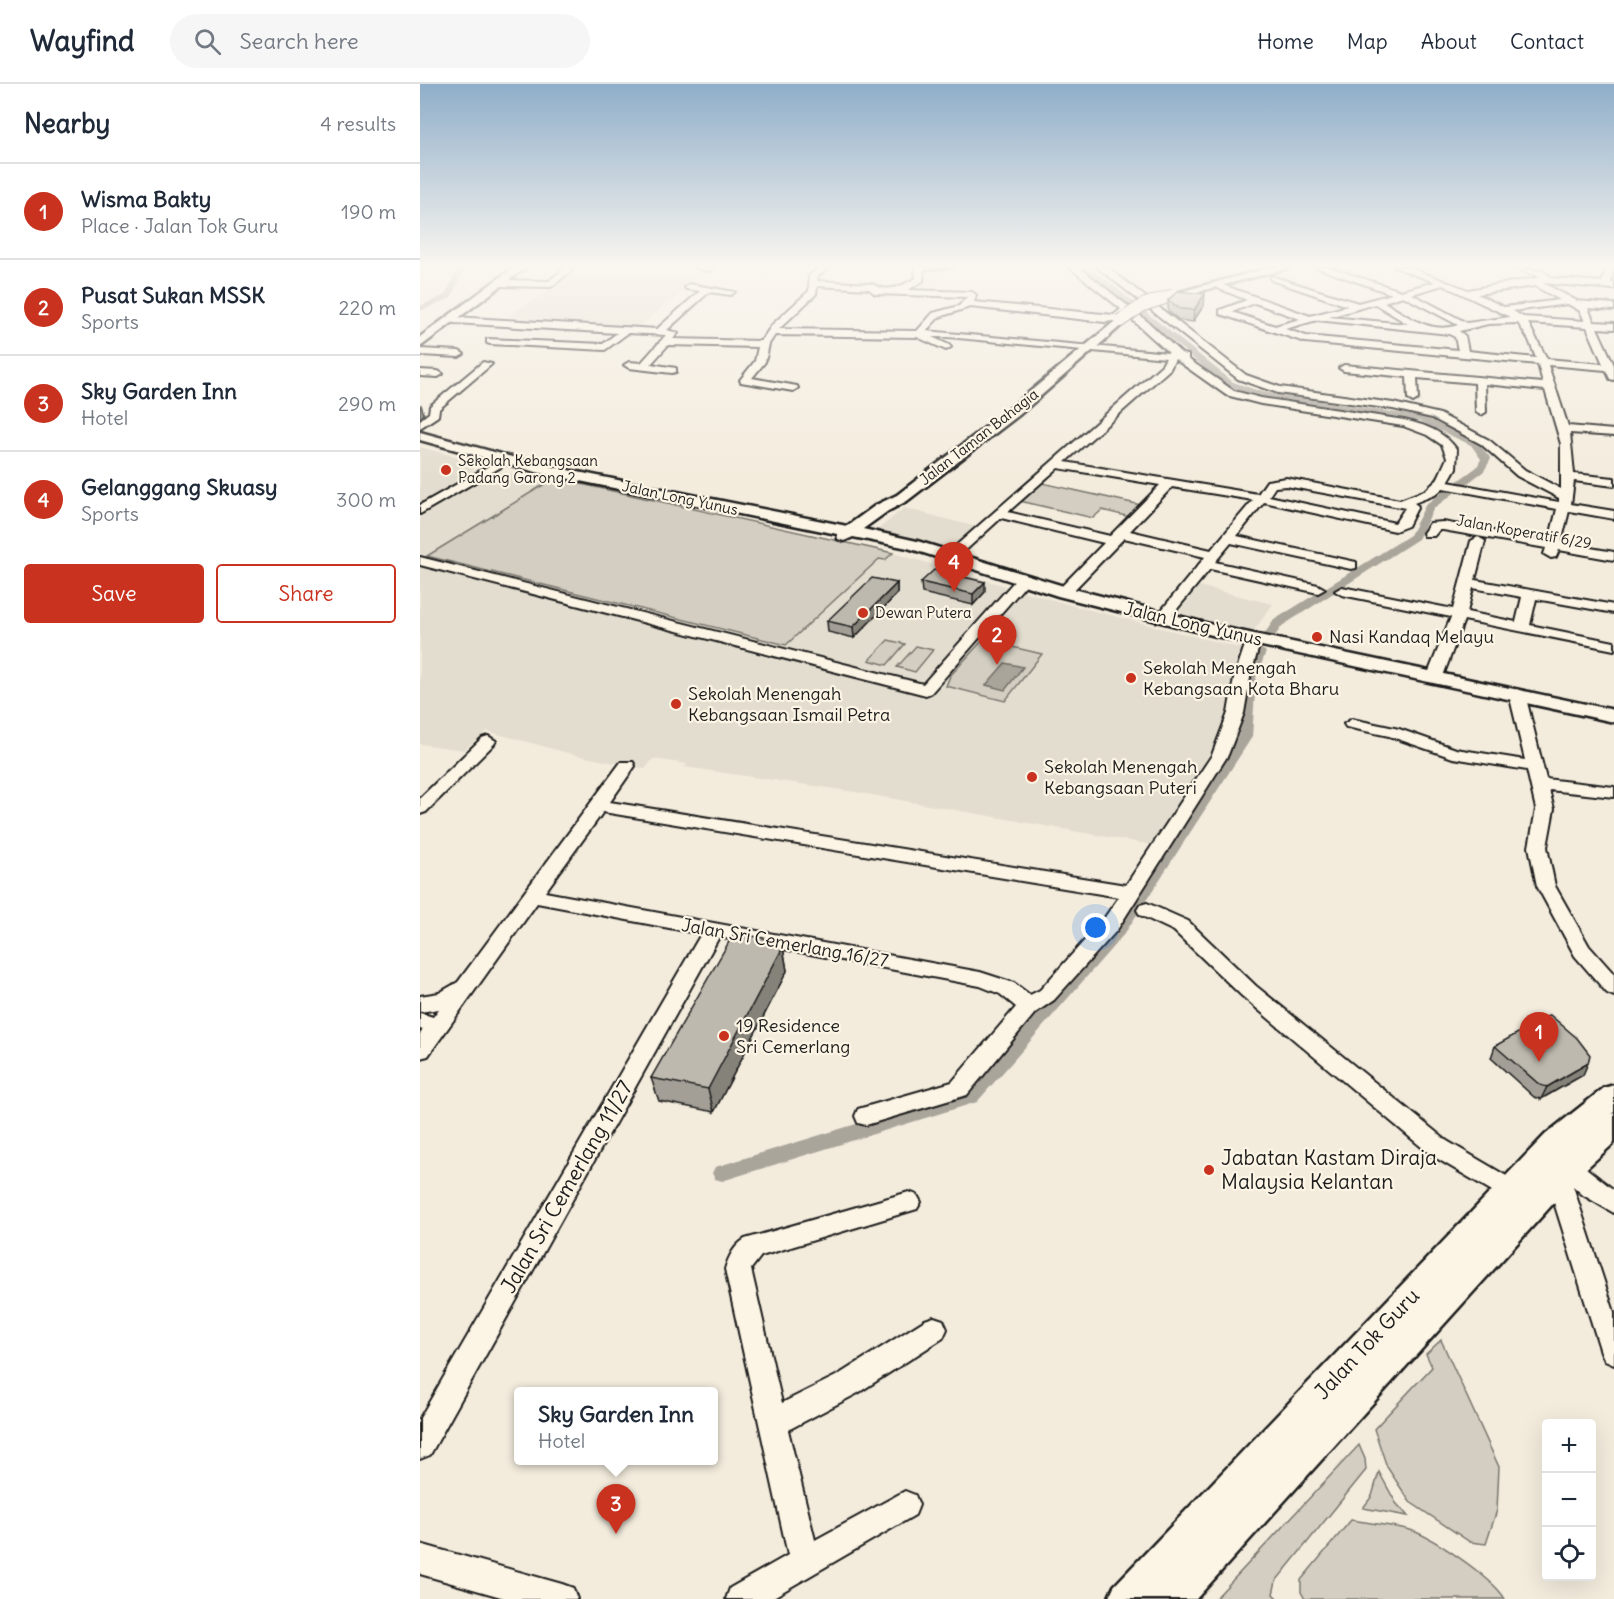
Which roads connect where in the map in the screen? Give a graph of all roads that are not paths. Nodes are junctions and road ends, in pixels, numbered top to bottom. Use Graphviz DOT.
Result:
graph roads {
  1 [pos="493,338"];
  2 [pos="617,338"];
  3 [pos="670,338"];
  4 [pos="769,338"];
  5 [pos="927,338"];
  6 [pos="996,338"];
  7 [pos="1100,338"];
  8 [pos="1160,338"];
  9 [pos="1186,338"];
  10 [pos="1300,338"];
  11 [pos="1460,338"];
  12 [pos="1532,338"];
  13 [pos="1597,338"];
  14 [pos="666,342"];
  15 [pos="764,344"];
  16 [pos="946,347"];
  17 [pos="1090,347"];
  18 [pos="420,352"];
  19 [pos="459,354"];
  20 [pos="1464,355"];
  21 [pos="1180,356"];
  22 [pos="1208,356"];
  23 [pos="1545,362"];
  24 [pos="487,364"];
  25 [pos="629,365"];
  26 [pos="644,367"];
  27 [pos="672,370"];
  28 [pos="1344,370"];
  29 [pos="1613,371"];
  30 [pos="420,373"];
  31 [pos="438,374"];
  32 [pos="1412,375"];
  33 [pos="1480,381"];
  34 [pos="1549,387"];
  35 [pos="793,388"];
  36 [pos="1413,399"];
  37 [pos="1481,411"];
  38 [pos="420,425"];
  39 [pos="1564,429"];
  40 [pos="1614,433"];
  41 [pos="420,436"];
  42 [pos="507,460"];
  43 [pos="1055,464"];
  44 [pos="1569,477"];
  45 [pos="1614,482"];
  46 [pos="1169,483"];
  47 [pos="1441,484"];
  48 [pos="1261,498"];
  49 [pos="1567,502"];
  50 [pos="1403,503"];
  51 [pos="420,510"];
  52 [pos="999,514"];
  53 [pos="1614,515"];
  54 [pos="853,535"];
  55 [pos="1117,537"];
  56 [pos="1228,538"];
  57 [pos="1478,541"];
  58 [pos="1552,550"];
  59 [pos="1614,556"];
  60 [pos="950,557"];
  61 [pos="1210,559"];
  62 [pos="420,561"];
  63 [pos="1614,564"];
  64 [pos="1351,565"];
  65 [pos="1023,580"];
  66 [pos="1467,583"];
  67 [pos="1318,589"];
  68 [pos="1342,591"];
  69 [pos="1064,592"];
  70 [pos="1530,594"];
  71 [pos="1614,609"];
  72 [pos="1459,614"];
  73 [pos="1163,617"];
  74 [pos="1522,627"];
  75 [pos="1254,639"];
  76 [pos="1614,646"];
  77 [pos="1435,676"];
  78 [pos="1517,694"];
  79 [pos="1614,716"];
  80 [pos="1352,724"];
  81 [pos="488,741"];
  82 [pos="627,766"];
  83 [pos="1536,774"];
  84 [pos="1614,792"];
  85 [pos="600,806"];
  86 [pos="420,808"];
  87 [pos="1130,892"];
  88 [pos="533,896"];
  89 [pos="1147,910"];
  90 [pos="714,929"];
  91 [pos="472,980"];
  92 [pos="1614,988"];
  93 [pos="420,1004"];
  94 [pos="1028,1007"];
  95 [pos="420,1010"];
  96 [pos="434,1021"];
  97 [pos="420,1050"];
  98 [pos="1614,1096"];
  99 [pos="866,1116"];
  100 [pos="1612,1129"];
  101 [pos="1563,1172"];
  102 [pos="1512,1191"];
  103 [pos="909,1202"];
  104 [pos="1614,1203"];
  105 [pos="934,1329"];
  106 [pos="1614,1352"];
  107 [pos="773,1423"];
  108 [pos="420,1445"];
  109 [pos="905,1505"];
  110 [pos="420,1558"];
  111 [pos="805,1563"];
  112 [pos="562,1599"];
  113 [pos="741,1599"];
  114 [pos="1127,1599"];
  115 [pos="1170,1599"];
  1 -- 2 [label="street"];
  3 -- 14 [label="street"];
  4 -- 15 [label="street"];
  5 -- 16 [label="street"];
  6 -- 17 [label="street"];
  7 -- 17 [label="main road, Jalan Taman Bahagia"];
  8 -- 21 [label="street"];
  9 -- 22 [label="street"];
  10 -- 28 [label="street"];
  11 -- 20 [label="street"];
  12 -- 23 [label="street"];
  13 -- 29 [label="street"];
  14 -- 15 [label="street"];
  14 -- 26 [label="street"];
  15 -- 35 [label="street"];
  17 -- 21 [label="street"];
  17 -- 54 [label="main road, Jalan Taman Bahagia"];
  18 -- 19 [label="street"];
  20 -- 23 [label="street"];
  20 -- 28 [label="street"];
  21 -- 22 [label="street"];
  21 -- 43 [label="street"];
  21 -- 47 [label="street"];
  22 -- 28 [label="street"];
  23 -- 29 [label="street"];
  23 -- 34 [label="street"];
  24 -- 38 [label="street"];
  25 -- 26 [label="street"];
  26 -- 27 [label="street"];
  28 -- 32 [label="street"];
  28 -- 49 [label="street"];
  30 -- 31 [label="street"];
  32 -- 33 [label="street"];
  32 -- 36 [label="street"];
  33 -- 34 [label="street"];
  33 -- 37 [label="street"];
  34 -- 39 [label="street"];
  39 -- 40 [label="street"];
  39 -- 44 [label="street"];
  41 -- 42 [label="main road, Jalan Long Yunus"];
  42 -- 51 [label="street"];
  42 -- 54 [label="main road, Jalan Long Yunus"];
  43 -- 46 [label="street"];
  43 -- 52 [label="street"];
  44 -- 45 [label="street"];
  44 -- 49 [label="street"];
  46 -- 48 [label="street"];
  46 -- 55 [label="street"];
  47 -- 49 [label="street"];
  47 -- 50 [label="street"];
  48 -- 50 [label="street"];
  48 -- 50 [label="street"];
  48 -- 56 [label="street"];
  49 -- 53 [label="street"];
  49 -- 58 [label="street"];
  52 -- 55 [label="street"];
  52 -- 60 [label="street"];
  54 -- 60 [label="main road, Jalan Long Yunus"];
  55 -- 61 [label="street"];
  55 -- 69 [label="street"];
  56 -- 61 [label="street"];
  56 -- 64 [label="street"];
  57 -- 58 [label="street, Jalan Koperatif 6/29"];
  57 -- 58 [label="street, Jalan Koperatif 6/29"];
  57 -- 66 [label="street"];
  58 -- 59 [label="street"];
  58 -- 63 [label="street, Jalan Koperatif 6/29"];
  60 -- 65 [label="main road, Jalan Long Yunus"];
  61 -- 67 [label="street"];
  61 -- 73 [label="street"];
  62 -- 65 [label="street"];
  65 -- 69 [label="main road, Jalan Long Yunus"];
  66 -- 70 [label="street"];
  66 -- 72 [label="street"];
  68 -- 72 [label="street"];
  69 -- 73 [label="main road, Jalan Long Yunus"];
  70 -- 71 [label="street"];
  70 -- 74 [label="street"];
  72 -- 74 [label="street"];
  72 -- 77 [label="street"];
  73 -- 75 [label="main road, Jalan Long Yunus"];
  74 -- 76 [label="street"];
  75 -- 77 [label="main road, Jalan Long Yunus"];
  75 -- 87 [label="street"];
  77 -- 78 [label="main road, Jalan Long Yunus"];
  78 -- 79 [label="main road, Jalan Long Yunus"];
  78 -- 83 [label="street"];
  80 -- 83 [label="street"];
  81 -- 86 [label="street"];
  82 -- 85 [label="street"];
  83 -- 84 [label="street"];
  83 -- 92 [label="street"];
  85 -- 87 [label="street"];
  85 -- 88 [label="street"];
  87 -- 94 [label="street"];
  88 -- 90 [label="street, Jalan Sri Cemerlang 16/27"];
  88 -- 91 [label="street"];
  89 -- 102 [label="street"];
  90 -- 94 [label="street, Jalan Sri Cemerlang 16/27"];
  90 -- 108 [label="street, Jalan Sri Cemerlang 11/27"];
  91 -- 93 [label="street"];
  91 -- 96 [label="street"];
  94 -- 99 [label="street"];
  95 -- 96 [label="street"];
  96 -- 97 [label="street"];
  98 -- 102 [label="main road, Jalan Tok Guru"];
  100 -- 101 [label="main road, Jalan Tok Guru"];
  101 -- 104 [label="street"];
  101 -- 106 [label="street"];
  101 -- 115 [label="main road, Jalan Tok Guru"];
  102 -- 114 [label="main road, Jalan Tok Guru"];
  103 -- 107 [label="street"];
  105 -- 107 [label="street"];
  107 -- 111 [label="street"];
  109 -- 111 [label="street"];
  110 -- 112 [label="street"];
  111 -- 113 [label="street"];
}
